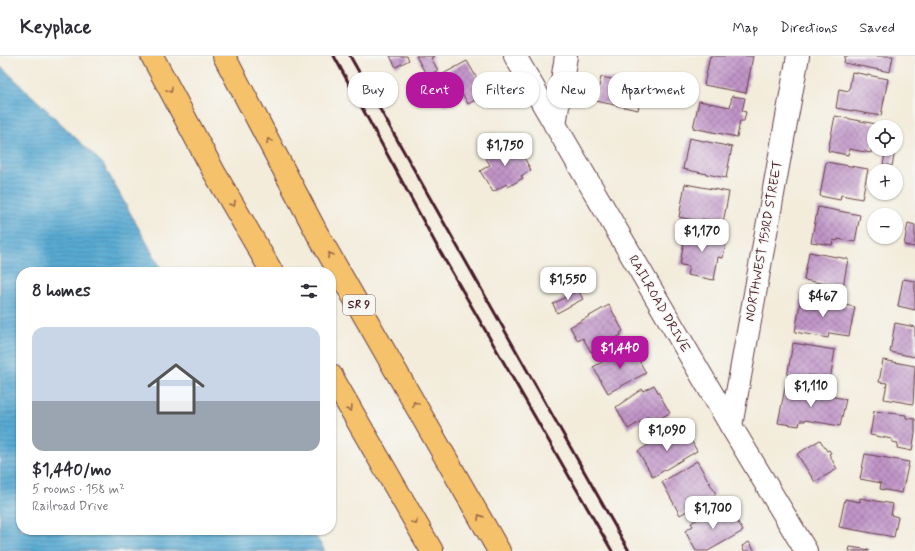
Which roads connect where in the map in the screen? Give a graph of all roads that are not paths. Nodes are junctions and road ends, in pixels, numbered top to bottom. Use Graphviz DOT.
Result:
graph roads {
  1 [pos="152,56"];
  2 [pos="224,56"];
  3 [pos="515,56"];
  4 [pos="566,56"];
  5 [pos="798,56"];
  6 [pos="555,125"];
  7 [pos="269,267"];
  8 [pos="336,384"];
  9 [pos="731,426"];
  10 [pos="432,551"];
  11 [pos="499,551"];
  12 [pos="806,551"];
  1 -- 7 [label="main road, one-way"];
  11 -- 2 [label="main road, SR 9, one-way"];
  3 -- 6 [label="street, RAILROAD DRIVE"];
  4 -- 6 [label="street"];
  5 -- 9 [label="street, NORTHWEST 153RD STREET"];
  6 -- 9 [label="street, RAILROAD DRIVE"];
  8 -- 10 [label="main road, one-way"];
  9 -- 12 [label="street, RAILROAD DRIVE"];
}
